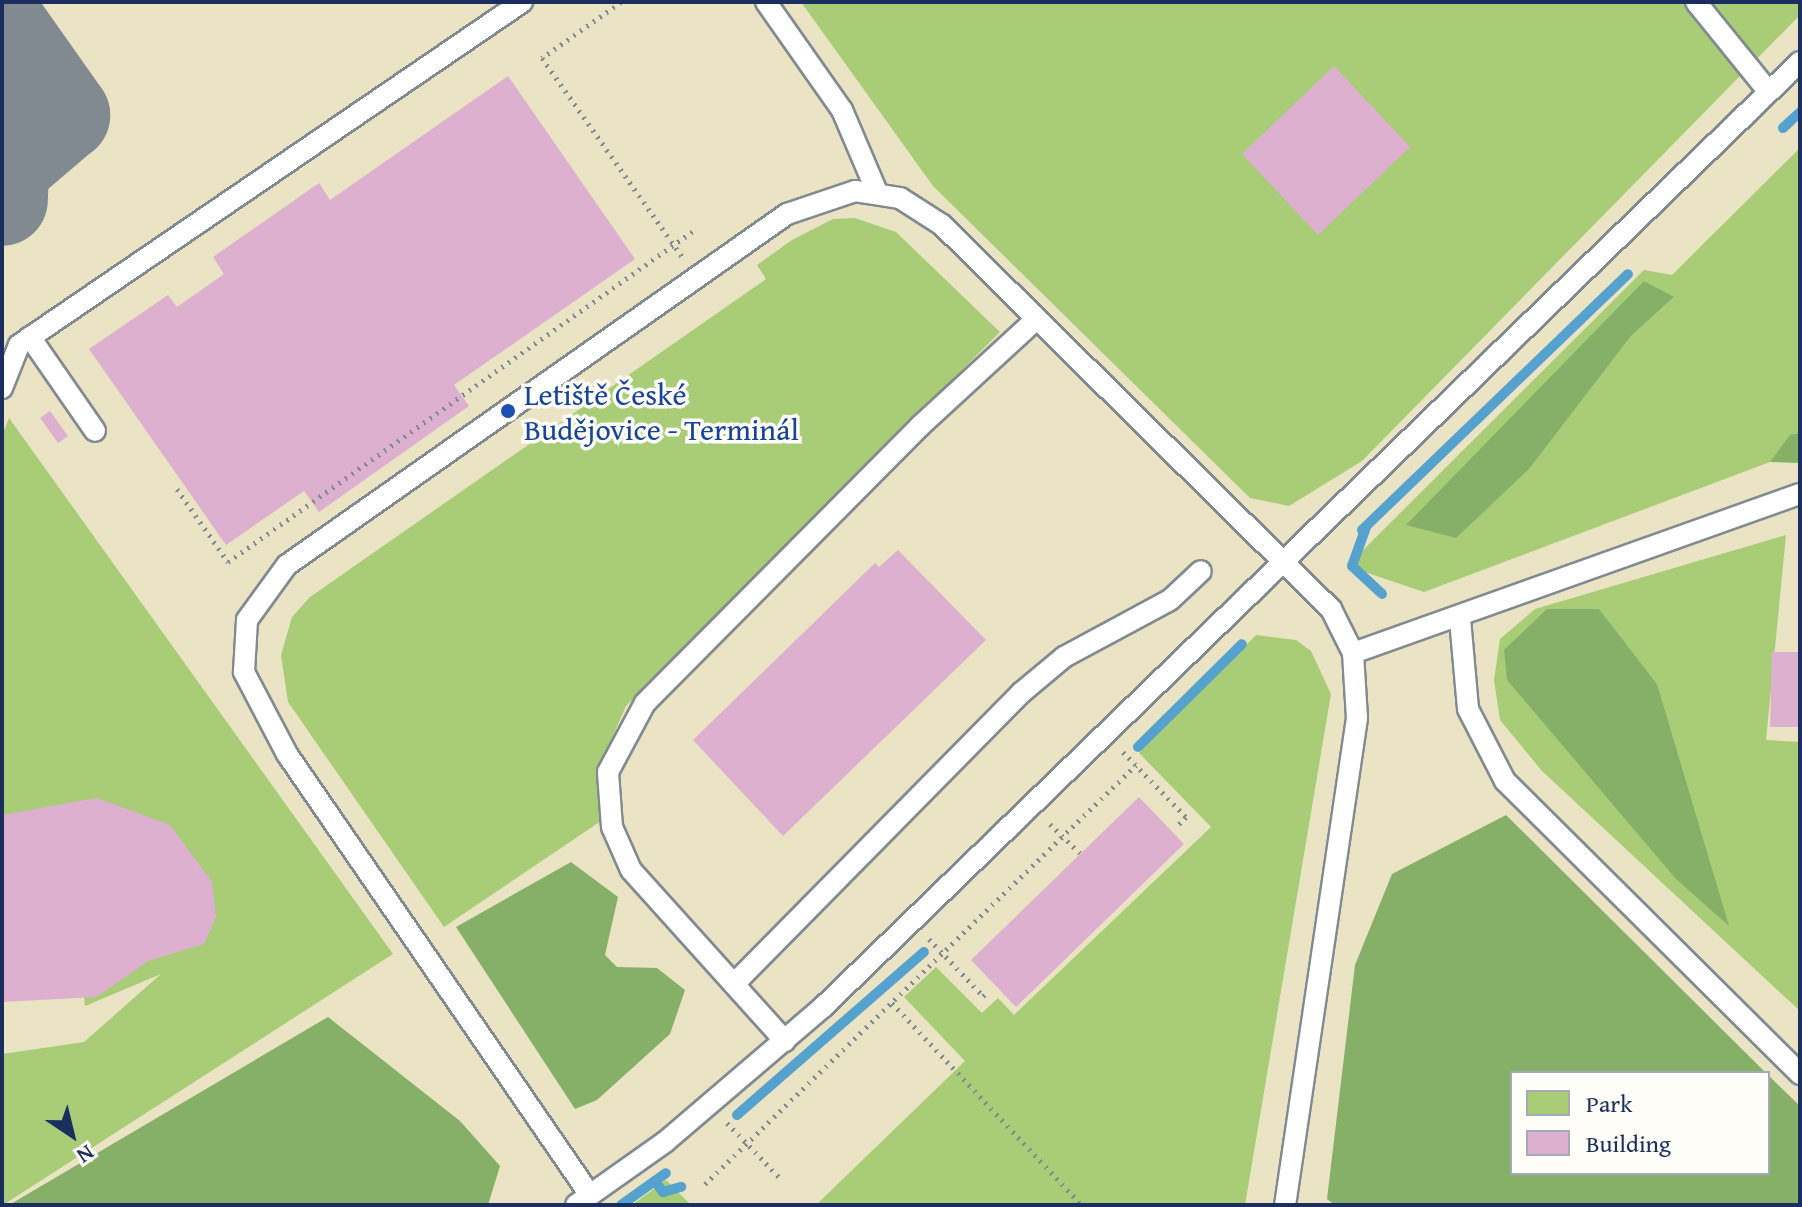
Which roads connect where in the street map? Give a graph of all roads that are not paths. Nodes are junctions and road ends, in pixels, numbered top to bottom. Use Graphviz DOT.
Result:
graph roads {
  1 [pos="522,2"];
  2 [pos="766,2"];
  3 [pos="1696,2"];
  4 [pos="1800,62"];
  5 [pos="1768,91"];
  6 [pos="877,192"];
  7 [pos="1034,321"];
  8 [pos="30,337"];
  9 [pos="2,388"];
  10 [pos="95,431"];
  11 [pos="1800,494"];
  12 [pos="1283,561"];
  13 [pos="1201,571"];
  14 [pos="1460,619"];
  15 [pos="1353,653"];
  16 [pos="734,984"];
  17 [pos="785,1041"];
  18 [pos="1800,1074"];
  19 [pos="583,1200"];
  20 [pos="1285,1205"];
  1 -- 8 [label="lane"];
  2 -- 6 [label="lane"];
  3 -- 5 [label="lane"];
  4 -- 5 [label="lane"];
  5 -- 12 [label="lane"];
  6 -- 7 [label="lane"];
  6 -- 19 [label="lane"];
  7 -- 12 [label="lane"];
  7 -- 16 [label="lane"];
  8 -- 9 [label="lane"];
  8 -- 10 [label="lane"];
  11 -- 14 [label="lane"];
  12 -- 15 [label="lane"];
  12 -- 17 [label="lane"];
  13 -- 16 [label="lane"];
  14 -- 15 [label="lane"];
  14 -- 18 [label="lane"];
  15 -- 20 [label="lane"];
  16 -- 17 [label="lane"];
  17 -- 19 [label="lane"];
}
